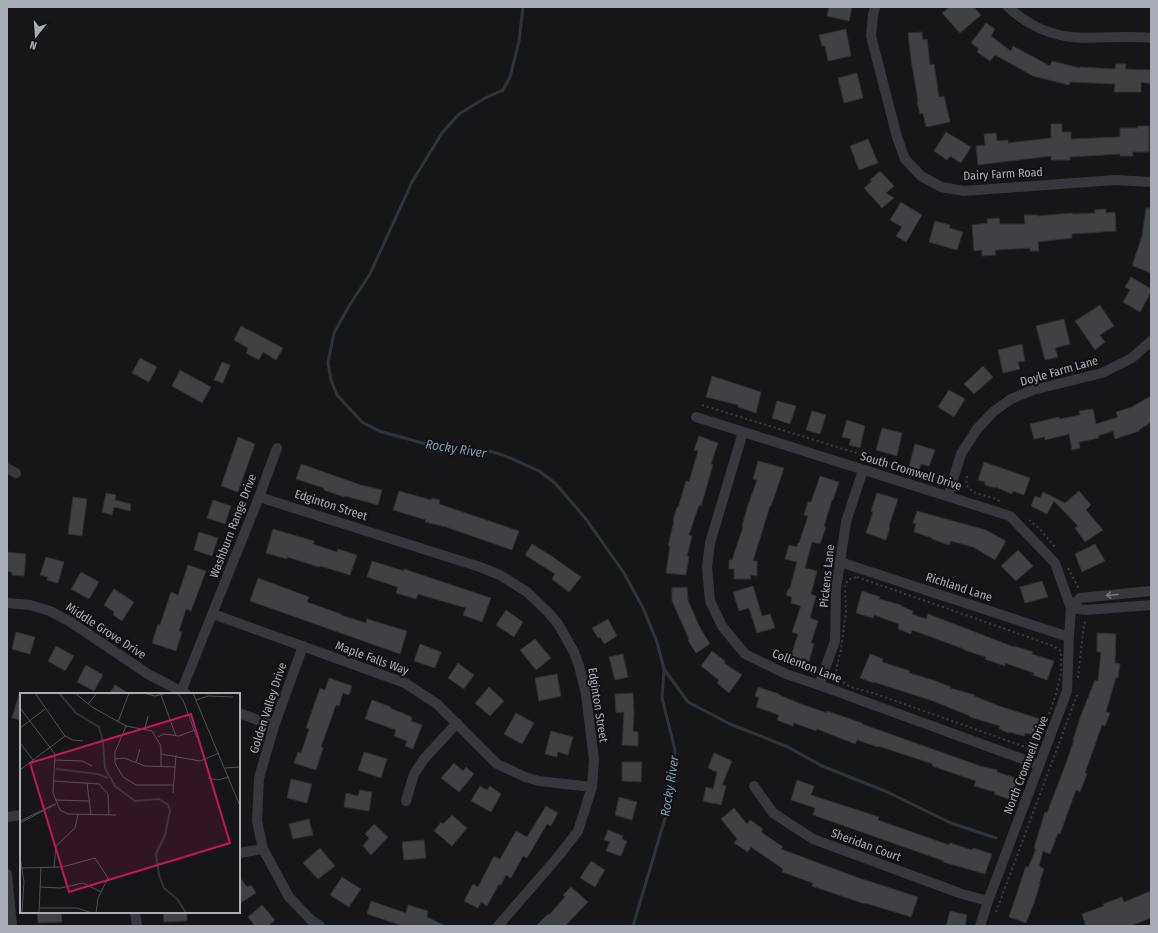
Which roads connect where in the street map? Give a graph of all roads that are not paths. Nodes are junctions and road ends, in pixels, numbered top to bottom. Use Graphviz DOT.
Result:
graph roads {
  1 [pos="875,7"];
  2 [pos="1008,7"];
  3 [pos="1151,38"];
  4 [pos="1151,182"];
  5 [pos="1151,340"];
  6 [pos="696,417"];
  7 [pos="743,432"];
  8 [pos="277,448"];
  9 [pos="862,470"];
  10 [pos="948,496"];
  11 [pos="259,497"];
  12 [pos="840,562"];
  13 [pos="1151,591"];
  14 [pos="7,604"];
  15 [pos="1151,605"];
  16 [pos="1071,608"];
  17 [pos="213,614"];
  18 [pos="1069,636"];
  19 [pos="303,646"];
  20 [pos="819,685"];
  21 [pos="184,693"];
  22 [pos="240,713"];
  23 [pos="457,723"];
  24 [pos="274,726"];
  25 [pos="1039,765"];
  26 [pos="754,786"];
  27 [pos="592,787"];
  28 [pos="406,801"];
  29 [pos="20,815"];
  30 [pos="7,817"];
  31 [pos="263,849"];
  32 [pos="240,853"];
  33 [pos="7,874"];
  34 [pos="988,901"];
  35 [pos="135,913"];
  36 [pos="12,926"];
  37 [pos="137,926"];
  38 [pos="320,926"];
  39 [pos="498,926"];
  40 [pos="980,926"];
  1 -- 4 [label="street, Dairy Farm Road"];
  2 -- 3 [label="street"];
  5 -- 10 [label="street, Doyle Farm Lane"];
  6 -- 7 [label="street, South Cromwell Drive"];
  7 -- 9 [label="street, South Cromwell Drive"];
  7 -- 20 [label="street, Collenton Lane"];
  8 -- 11 [label="street, Washburn Range Drive"];
  9 -- 10 [label="street, South Cromwell Drive"];
  9 -- 12 [label="street, Pickens Lane"];
  10 -- 16 [label="street, South Cromwell Drive"];
  11 -- 17 [label="street, Washburn Range Drive"];
  11 -- 27 [label="street, Edginton Street"];
  12 -- 18 [label="street, Richland Lane"];
  12 -- 20 [label="street, Pickens Lane"];
  13 -- 16 [label="street, one-way"];
  14 -- 21 [label="street, Middle Grove Drive"];
  15 -- 16 [label="street"];
  16 -- 18 [label="street, North Cromwell Drive"];
  17 -- 19 [label="street, Maple Falls Way"];
  17 -- 21 [label="street"];
  18 -- 25 [label="street, North Cromwell Drive"];
  19 -- 23 [label="street, Maple Falls Way"];
  19 -- 24 [label="street, Golden Valley Drive"];
  20 -- 25 [label="street, Collenton Lane"];
  22 -- 24 [label="street"];
  23 -- 27 [label="street, Maple Falls Way"];
  23 -- 28 [label="street"];
  24 -- 31 [label="street, Golden Valley Drive"];
  25 -- 34 [label="street, North Cromwell Drive"];
  26 -- 34 [label="street, Sheridan Court"];
  27 -- 39 [label="street, Edginton Street"];
  29 -- 30 [label="street"];
  31 -- 32 [label="street"];
  31 -- 38 [label="street, Golden Valley Drive"];
  33 -- 36 [label="street"];
  34 -- 40 [label="street, North Cromwell Drive"];
  35 -- 37 [label="street"];
}
